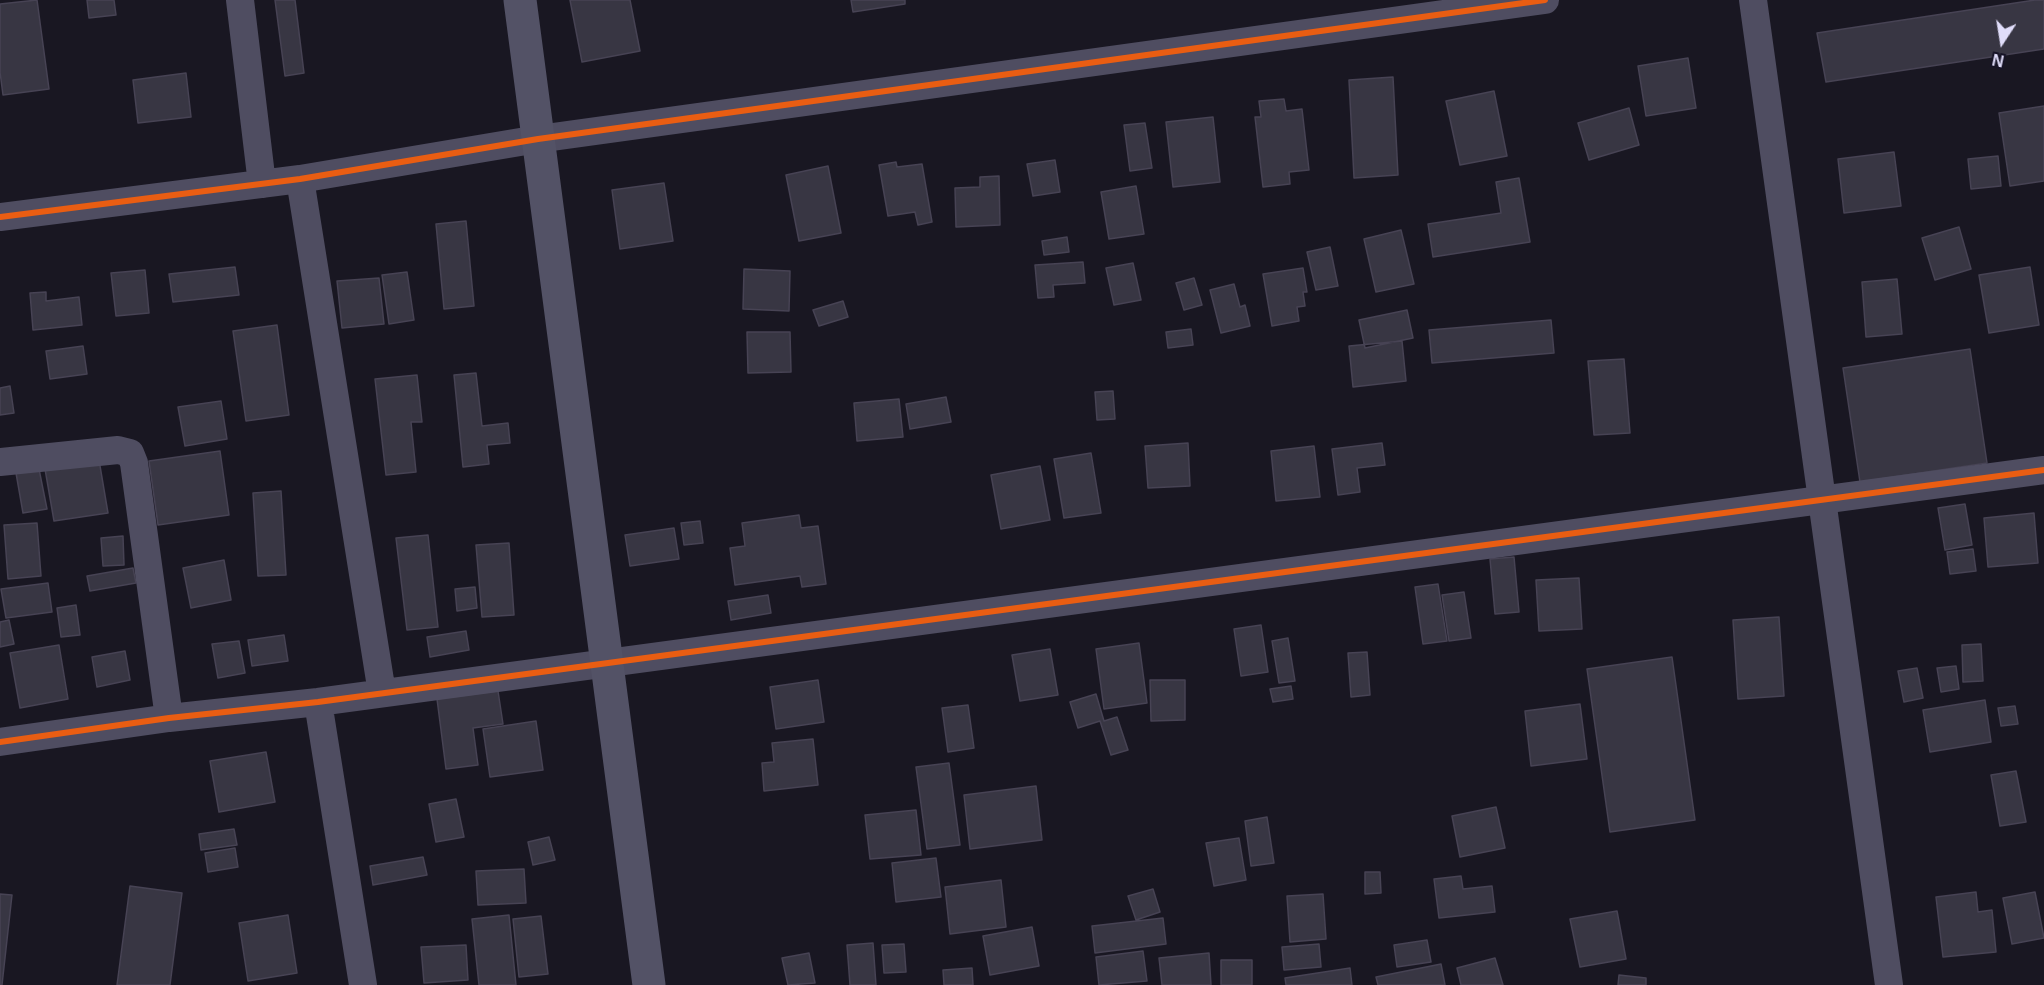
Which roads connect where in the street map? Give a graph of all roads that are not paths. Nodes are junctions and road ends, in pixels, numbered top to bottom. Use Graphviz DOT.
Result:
graph roads {
  1 [pos="240,0"];
  2 [pos="520,0"];
  3 [pos="1545,0"];
  4 [pos="1754,0"];
  5 [pos="538,139"];
  6 [pos="300,179"];
  7 [pos="262,184"];
  8 [pos="0,217"];
  9 [pos="0,462"];
  10 [pos="2044,470"];
  11 [pos="1822,500"];
  12 [pos="607,663"];
  13 [pos="382,693"];
  14 [pos="318,702"];
  15 [pos="169,718"];
  16 [pos="0,742"];
  17 [pos="363,985"];
  18 [pos="649,985"];
  19 [pos="1890,985"];
  1 -- 7 [label="street"];
  2 -- 5 [label="street"];
  3 -- 5 [label="street"];
  4 -- 11 [label="street"];
  5 -- 6 [label="street"];
  5 -- 12 [label="street"];
  6 -- 7 [label="street"];
  6 -- 13 [label="street"];
  7 -- 8 [label="street"];
  9 -- 15 [label="street"];
  10 -- 11 [label="street"];
  11 -- 12 [label="street"];
  11 -- 19 [label="street"];
  12 -- 13 [label="street"];
  12 -- 18 [label="street"];
  13 -- 14 [label="street"];
  14 -- 15 [label="street"];
  14 -- 17 [label="street"];
  15 -- 16 [label="street"];
}
